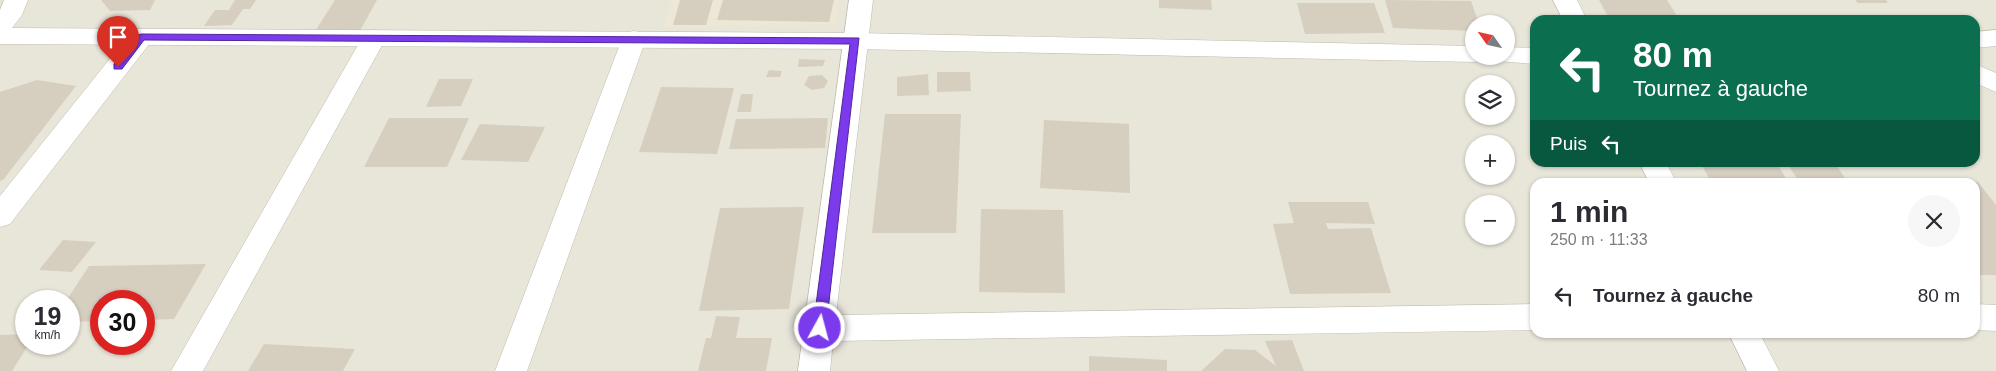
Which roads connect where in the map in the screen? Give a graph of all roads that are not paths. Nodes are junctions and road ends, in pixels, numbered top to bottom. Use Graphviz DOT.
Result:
graph roads {
  1 [pos="16,0"];
  2 [pos="861,0"];
  3 [pos="1565,0"];
  4 [pos="1572,15"];
  5 [pos="0,27"];
  6 [pos="0,36"];
  7 [pos="141,37"];
  8 [pos="374,38"];
  9 [pos="1996,38"];
  10 [pos="634,39"];
  11 [pos="856,40"];
  12 [pos="1980,40"];
  13 [pos="1465,54"];
  14 [pos="1515,55"];
  15 [pos="1530,56"];
  16 [pos="1980,75"];
  17 [pos="1996,83"];
  18 [pos="0,216"];
  19 [pos="1530,317"];
  20 [pos="1980,317"];
  21 [pos="1996,318"];
  22 [pos="820,328"];
  23 [pos="1745,338"];
  24 [pos="187,371"];
  25 [pos="511,371"];
  26 [pos="814,371"];
  27 [pos="1763,371"];
  1 -- 5 [label="street"];
  2 -- 11 [label="street"];
  3 -- 4 [label="street"];
  6 -- 7 [label="street"];
  7 -- 8 [label="street"];
  7 -- 18 [label="street"];
  8 -- 10 [label="street"];
  8 -- 24 [label="street"];
  9 -- 12 [label="street"];
  10 -- 11 [label="street"];
  10 -- 25 [label="street"];
  11 -- 13 [label="street"];
  11 -- 22 [label="street"];
  14 -- 15 [label="street"];
  16 -- 17 [label="street"];
  19 -- 22 [label="street"];
  20 -- 21 [label="street"];
  22 -- 26 [label="street"];
  23 -- 27 [label="street"];
}
